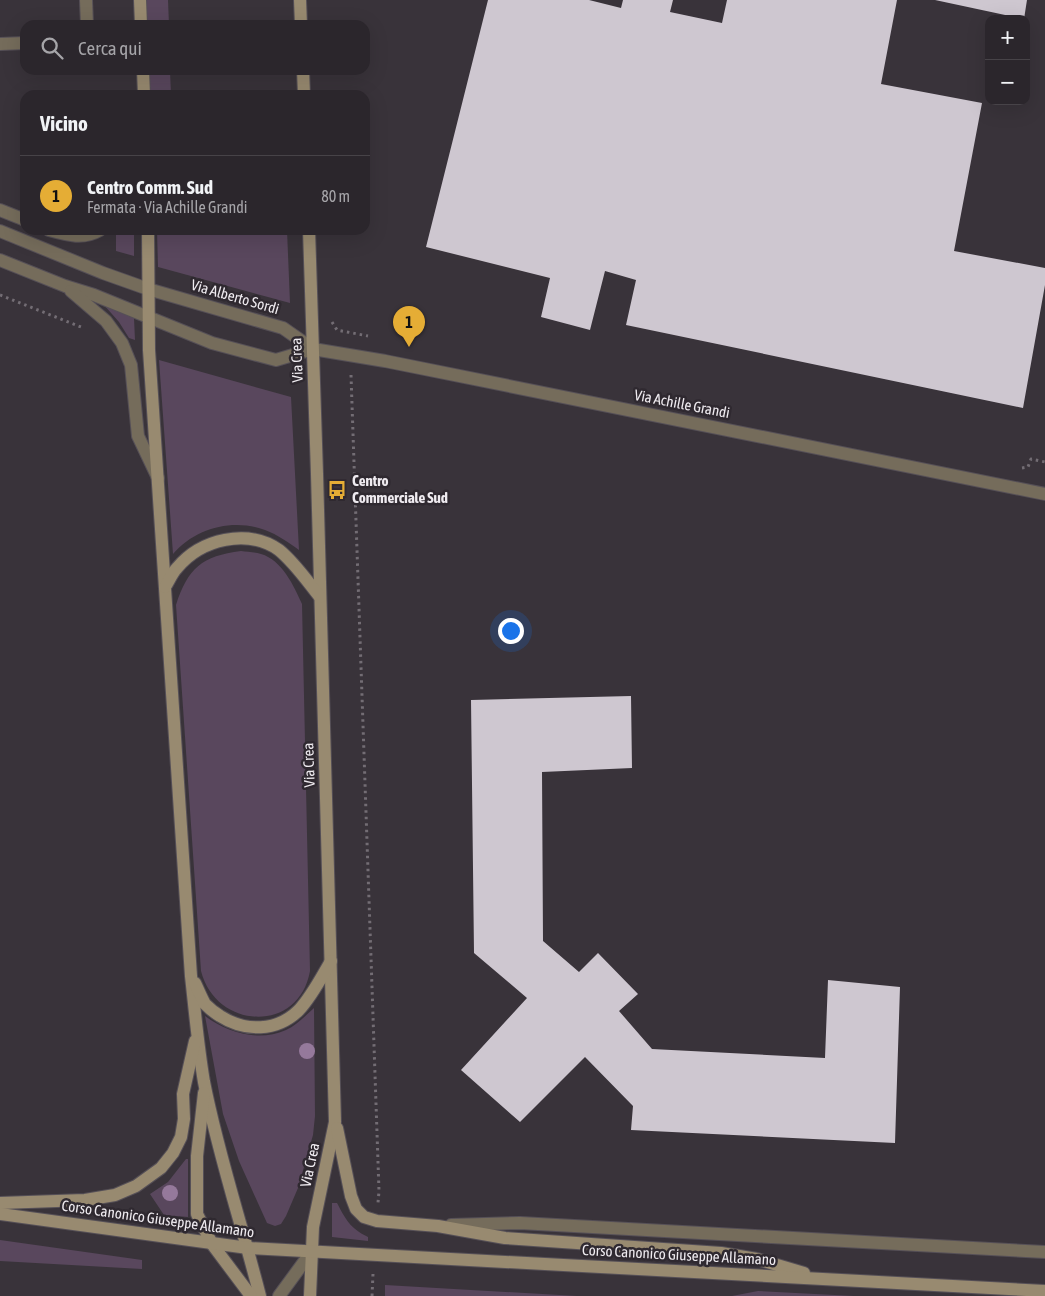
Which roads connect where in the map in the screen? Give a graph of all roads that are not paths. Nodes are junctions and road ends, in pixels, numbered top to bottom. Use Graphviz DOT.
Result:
graph roads {
  1 [pos="86,0"];
  2 [pos="140,0"];
  3 [pos="300,0"];
  4 [pos="87,20"];
  5 [pos="141,20"];
  6 [pos="301,20"];
  7 [pos="20,43"];
  8 [pos="0,44"];
  9 [pos="143,75"];
  10 [pos="303,75"];
  11 [pos="144,90"];
  12 [pos="304,90"];
  13 [pos="0,210"];
  14 [pos="20,218"];
  15 [pos="0,231"];
  16 [pos="148,235"];
  17 [pos="309,235"];
  18 [pos="0,260"];
  19 [pos="65,286"];
  20 [pos="148,289"];
  21 [pos="148,316"];
  22 [pos="313,349"];
  23 [pos="158,478"];
  24 [pos="1045,494"];
  25 [pos="165,588"];
  26 [pos="320,597"];
  27 [pos="332,961"];
  28 [pos="191,976"];
  29 [pos="197,1034"];
  30 [pos="205,1083"];
  31 [pos="336,1122"];
  32 [pos="0,1203"];
  33 [pos="0,1214"];
  34 [pos="438,1226"];
  35 [pos="212,1244"];
  36 [pos="248,1248"];
  37 [pos="312,1250"];
  38 [pos="1045,1252"];
  39 [pos="823,1279"];
  40 [pos="1045,1291"];
  41 [pos="251,1296"];
  42 [pos="260,1296"];
  43 [pos="279,1296"];
  44 [pos="310,1296"];
  1 -- 4 [label="street"];
  2 -- 5 [label="street"];
  3 -- 6 [label="street"];
  7 -- 8 [label="street"];
  9 -- 11 [label="street"];
  10 -- 12 [label="street"];
  13 -- 14 [label="street"];
  15 -- 20 [label="street, Via Alberto Sordi"];
  16 -- 20 [label="street"];
  17 -- 22 [label="street, Via Crea"];
  18 -- 19 [label="street"];
  19 -- 21 [label="street"];
  19 -- 23 [label="street"];
  20 -- 21 [label="street"];
  20 -- 22 [label="street, Via Alberto Sordi"];
  21 -- 22 [label="street"];
  21 -- 23 [label="street"];
  22 -- 24 [label="street, Via Achille Grandi"];
  22 -- 26 [label="street, Via Crea"];
  23 -- 25 [label="street"];
  25 -- 26 [label="street"];
  25 -- 28 [label="street"];
  26 -- 27 [label="street, Via Crea"];
  27 -- 28 [label="street"];
  27 -- 31 [label="street, Via Crea"];
  28 -- 29 [label="street"];
  29 -- 30 [label="street"];
  29 -- 32 [label="street"];
  30 -- 35 [label="street"];
  30 -- 36 [label="street"];
  31 -- 34 [label="street"];
  31 -- 37 [label="street, Via Crea"];
  33 -- 35 [label="street, Corso Canonico Giuseppe Allamano"];
  34 -- 38 [label="street, Corso Canonico Giuseppe Allamano"];
  34 -- 39 [label="street"];
  35 -- 36 [label="street, Corso Canonico Giuseppe Allamano"];
  35 -- 41 [label="street"];
  36 -- 37 [label="street, Corso Canonico Giuseppe Allamano"];
  36 -- 42 [label="street"];
  37 -- 39 [label="street, Corso Canonico Giuseppe Allamano"];
  37 -- 43 [label="street"];
  37 -- 44 [label="street, Via Crea"];
  39 -- 40 [label="street, Corso Canonico Giuseppe Allamano"];
}
